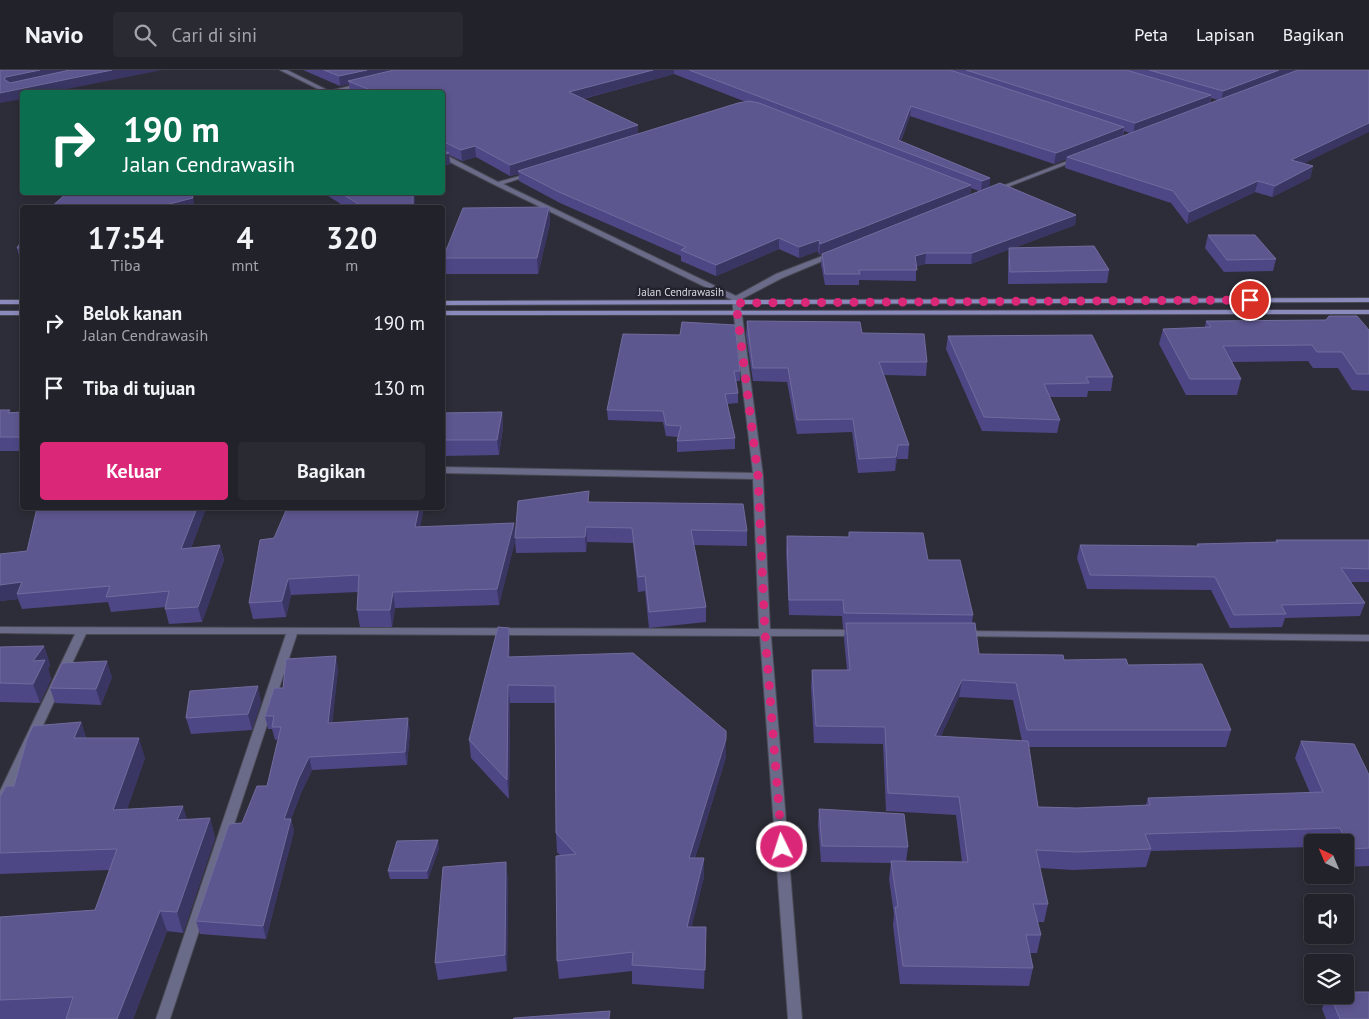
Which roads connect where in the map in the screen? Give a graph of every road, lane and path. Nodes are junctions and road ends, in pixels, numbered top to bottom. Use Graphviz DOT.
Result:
graph roads {
  1 [pos="283,70"];
  2 [pos="369,84"];
  3 [pos="322,90"];
  4 [pos="340,90"];
  5 [pos="1088,155"];
  6 [pos="445,157"];
  7 [pos="543,169"];
  8 [pos="497,184"];
  9 [pos="990,192"];
  10 [pos="843,251"];
  11 [pos="1369,300"];
  12 [pos="0,302"];
  13 [pos="20,302"];
  14 [pos="445,303"];
  15 [pos="737,305"];
  16 [pos="445,312"];
  17 [pos="1369,312"];
  18 [pos="0,313"];
  19 [pos="20,313"];
  20 [pos="445,470"];
  21 [pos="758,476"];
  22 [pos="0,630"];
  23 [pos="82,630"];
  24 [pos="293,631"];
  25 [pos="765,633"];
  26 [pos="864,634"];
  27 [pos="953,634"];
  28 [pos="1369,638"];
  29 [pos="0,804"];
  30 [pos="163,1019"];
  31 [pos="795,1019"];
  1 -- 3 [label="street"];
  2 -- 4 [label="street"];
  5 -- 9 [label="street"];
  6 -- 8 [label="street"];
  7 -- 8 [label="street"];
  8 -- 15 [label="street"];
  10 -- 15 [label="street"];
  11 -- 15 [label="main road, Jalan Cendrawasih"];
  12 -- 13 [label="main road"];
  14 -- 15 [label="main road, Jalan Cendrawasih"];
  15 -- 16 [label="main road, Jalan Cendrawasih"];
  15 -- 17 [label="main road, Jalan Cendrawasih"];
  15 -- 21 [label="street"];
  18 -- 19 [label="main road"];
  20 -- 21 [label="street"];
  21 -- 25 [label="street"];
  22 -- 23 [label="street"];
  23 -- 24 [label="street"];
  23 -- 29 [label="street"];
  24 -- 25 [label="street"];
  24 -- 30 [label="street"];
  25 -- 26 [label="street"];
  25 -- 31 [label="street"];
  27 -- 28 [label="street"];
}
